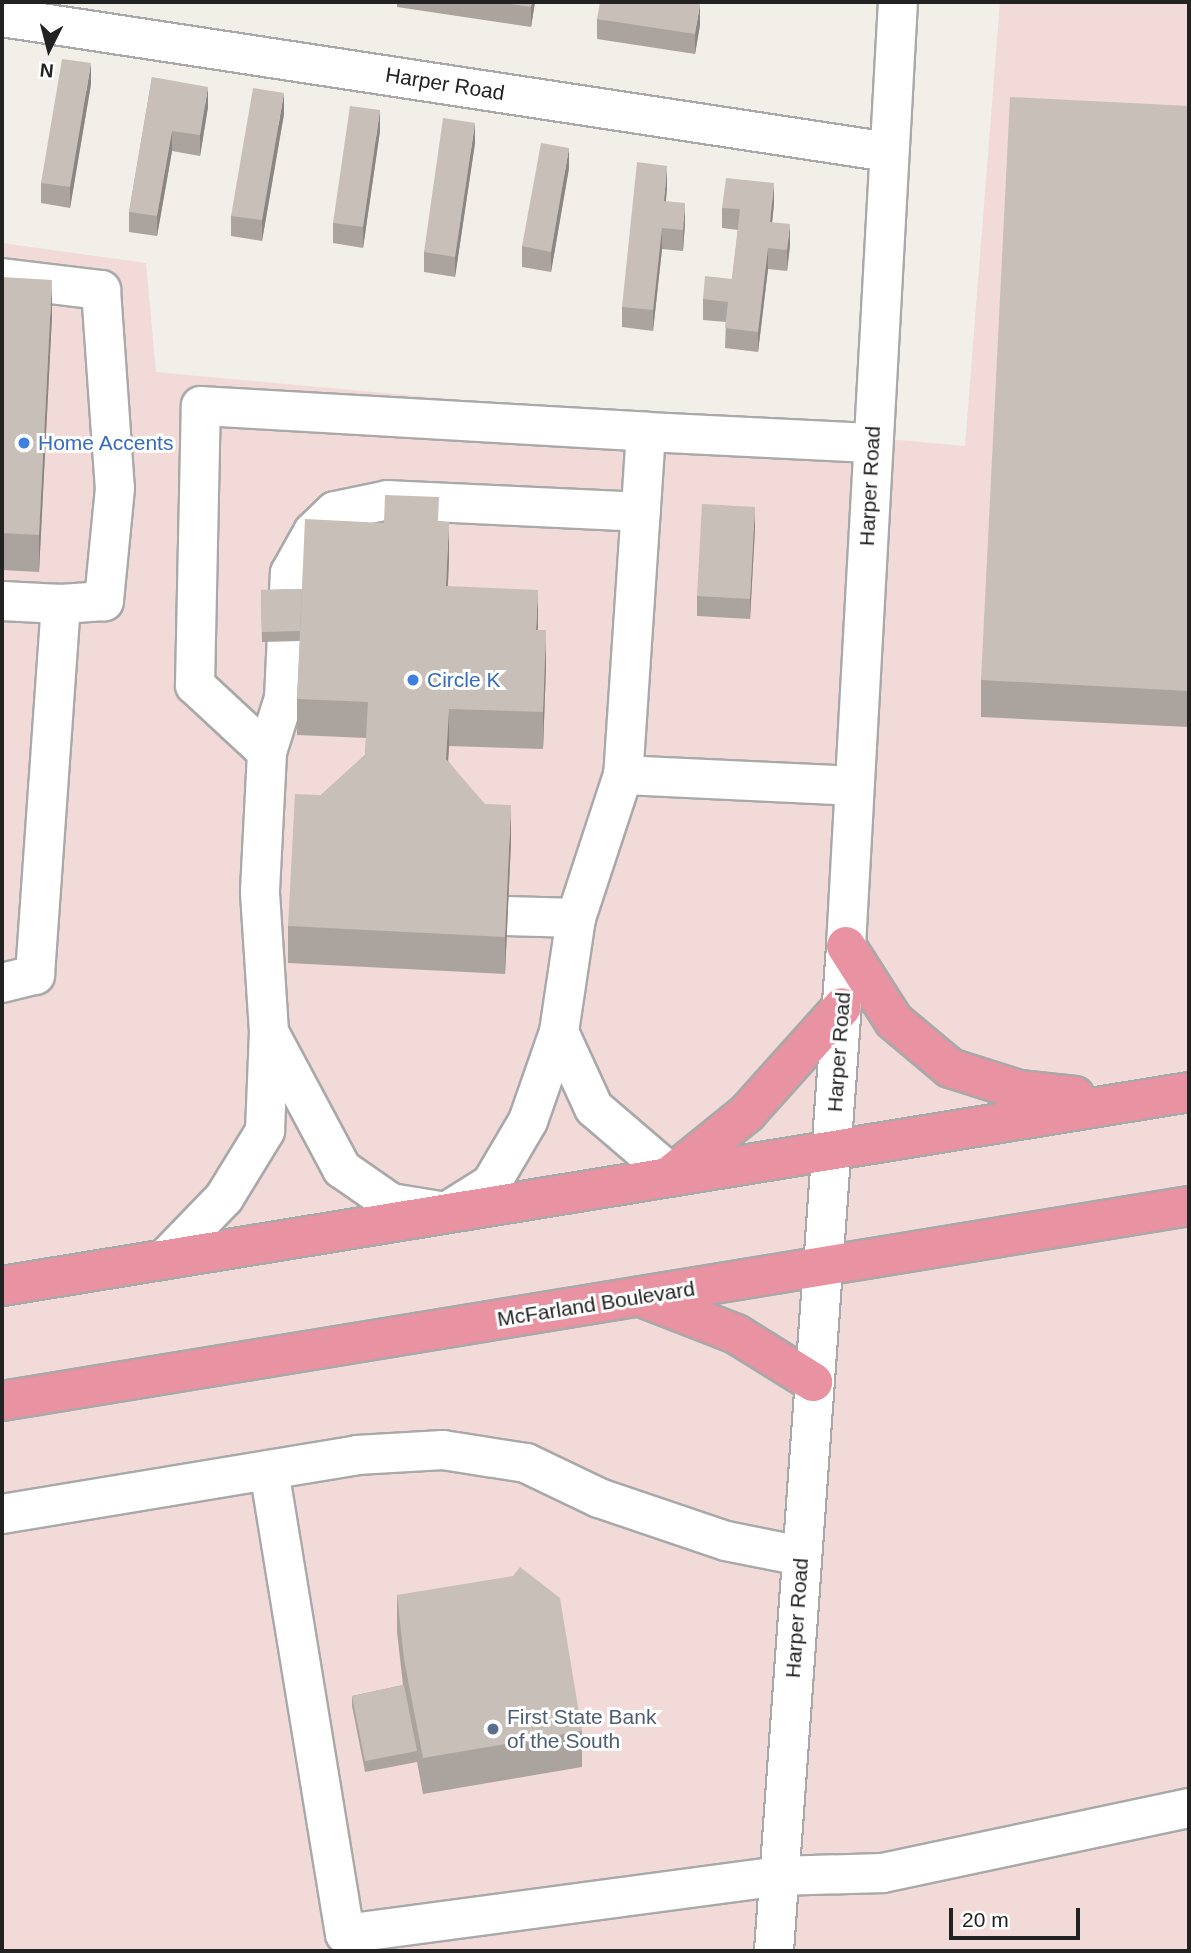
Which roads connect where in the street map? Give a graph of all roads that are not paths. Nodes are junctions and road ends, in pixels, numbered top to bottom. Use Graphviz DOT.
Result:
graph roads {
  1 [pos="898,2"];
  2 [pos="2,17"];
  3 [pos="888,152"];
  4 [pos="2,278"];
  5 [pos="646,432"];
  6 [pos="872,443"];
  7 [pos="641,512"];
  8 [pos="2,601"];
  9 [pos="61,604"];
  10 [pos="267,752"];
  11 [pos="623,775"];
  12 [pos="854,786"];
  13 [pos="507,915"];
  14 [pos="576,918"];
  15 [pos="846,946"];
  16 [pos="2,983"];
  17 [pos="842,1007"];
  18 [pos="269,1032"];
  19 [pos="559,1032"];
  20 [pos="1189,1092"];
  21 [pos="1126,1101"];
  22 [pos="832,1148"];
  23 [pos="671,1174"];
  24 [pos="1189,1206"];
  25 [pos="446,1212"];
  26 [pos="165,1259"];
  27 [pos="820,1267"];
  28 [pos="2,1286"];
  29 [pos="641,1297"];
  30 [pos="813,1382"];
  31 [pos="2,1402"];
  32 [pos="269,1470"];
  33 [pos="2,1514"];
  34 [pos="801,1556"];
  35 [pos="1189,1808"];
  36 [pos="779,1876"];
  37 [pos="774,1951"];
  1 -- 3 [label="street, Harper Road"];
  2 -- 3 [label="street, Harper Road"];
  3 -- 6 [label="street, Harper Road"];
  4 -- 9 [label="street"];
  5 -- 6 [label="street"];
  5 -- 7 [label="street"];
  5 -- 10 [label="street"];
  6 -- 12 [label="street, Harper Road"];
  7 -- 10 [label="street"];
  7 -- 11 [label="street"];
  8 -- 9 [label="street"];
  9 -- 16 [label="street"];
  10 -- 18 [label="street"];
  11 -- 12 [label="street"];
  11 -- 14 [label="street"];
  12 -- 15 [label="street, Harper Road"];
  13 -- 14 [label="street"];
  14 -- 19 [label="street"];
  15 -- 17 [label="street, Harper Road"];
  15 -- 21 [label="highway"];
  17 -- 22 [label="street, Harper Road"];
  17 -- 23 [label="highway"];
  18 -- 25 [label="street"];
  18 -- 26 [label="street"];
  19 -- 23 [label="street"];
  19 -- 25 [label="street"];
  20 -- 21 [label="highway"];
  21 -- 22 [label="highway"];
  22 -- 23 [label="highway"];
  22 -- 27 [label="street, Harper Road"];
  23 -- 25 [label="highway"];
  24 -- 27 [label="highway, McFarland Boulevard"];
  25 -- 26 [label="highway"];
  26 -- 28 [label="highway"];
  27 -- 29 [label="highway, McFarland Boulevard"];
  27 -- 30 [label="street, Harper Road"];
  29 -- 30 [label="highway"];
  29 -- 31 [label="highway, McFarland Boulevard"];
  30 -- 34 [label="street, Harper Road"];
  32 -- 33 [label="street"];
  32 -- 34 [label="street"];
  32 -- 36 [label="street"];
  34 -- 36 [label="street, Harper Road"];
  35 -- 36 [label="street"];
  36 -- 37 [label="street, Harper Road"];
}
